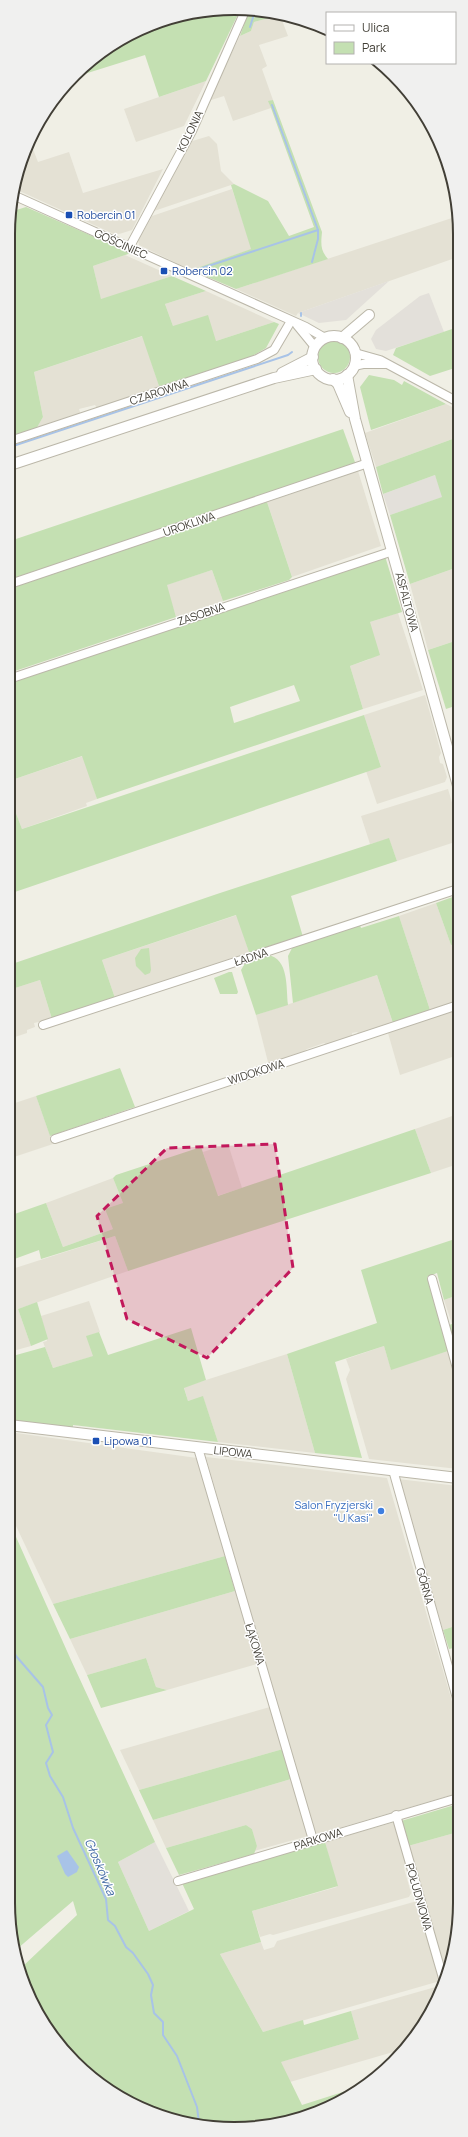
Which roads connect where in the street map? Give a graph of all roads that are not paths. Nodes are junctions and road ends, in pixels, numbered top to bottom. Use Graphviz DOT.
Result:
graph roads {
  1 [pos="243,15"];
  2 [pos="18,197"];
  3 [pos="129,248"];
  4 [pos="293,322"];
  5 [pos="324,338"];
  6 [pos="342,338"];
  7 [pos="354,349"];
  8 [pos="314,352"];
  9 [pos="386,364"];
  10 [pos="354,366"];
  11 [pos="316,369"];
  12 [pos="347,375"];
  13 [pos="274,378"];
  14 [pos="333,379"];
  15 [pos="453,399"];
  16 [pos="355,419"];
  17 [pos="15,439"];
  18 [pos="368,463"];
  19 [pos="15,464"];
  20 [pos="393,551"];
  21 [pos="15,582"];
  22 [pos="15,677"];
  23 [pos="453,768"];
  24 [pos="453,891"];
  25 [pos="453,1008"];
  26 [pos="43,1025"];
  27 [pos="55,1139"];
  28 [pos="432,1279"];
  29 [pos="453,1354"];
  30 [pos="15,1426"];
  31 [pos="198,1448"];
  32 [pos="393,1470"];
  33 [pos="453,1477"];
  34 [pos="453,1684"];
  35 [pos="453,1799"];
  36 [pos="396,1815"];
  37 [pos="314,1840"];
  38 [pos="178,1881"];
  39 [pos="441,1972"];
  1 -- 3 [label="street, KOLONIA"];
  2 -- 3 [label="street, GOŚCINIEC"];
  3 -- 4 [label="street, GOŚCINIEC"];
  4 -- 5 [label="street, GOŚCINIEC"];
  4 -- 8 [label="street, GOŚCINIEC"];
  4 -- 17 [label="street, CZAROWNA"];
  5 -- 6 [label="street"];
  5 -- 8 [label="street"];
  6 -- 7 [label="street"];
  6 -- 7 [label="street"];
  7 -- 9 [label="street"];
  7 -- 10 [label="street"];
  8 -- 11 [label="street"];
  8 -- 13 [label="street"];
  9 -- 10 [label="street"];
  9 -- 15 [label="street"];
  10 -- 12 [label="street"];
  11 -- 13 [label="street"];
  11 -- 14 [label="street"];
  12 -- 14 [label="street"];
  12 -- 16 [label="street, ASFALTOWA"];
  13 -- 19 [label="street"];
  14 -- 16 [label="street, ASFALTOWA"];
  16 -- 18 [label="street, ASFALTOWA"];
  18 -- 20 [label="street, ASFALTOWA"];
  18 -- 21 [label="street, UROKLIWA"];
  20 -- 22 [label="street, ZASOBNA"];
  20 -- 23 [label="street, ASFALTOWA"];
  24 -- 26 [label="street, ŁADNA"];
  25 -- 27 [label="street, WIDOKOWA"];
  28 -- 29 [label="street"];
  30 -- 31 [label="street, LIPOWA"];
  31 -- 32 [label="street, LIPOWA"];
  31 -- 37 [label="street, ŁĄKOWA"];
  32 -- 33 [label="street, LIPOWA"];
  32 -- 34 [label="street, GÓRNA"];
  35 -- 36 [label="street, PARKOWA"];
  36 -- 37 [label="street, PARKOWA"];
  36 -- 39 [label="street, POŁUDNIOWA"];
  37 -- 38 [label="street, PARKOWA"];
}
